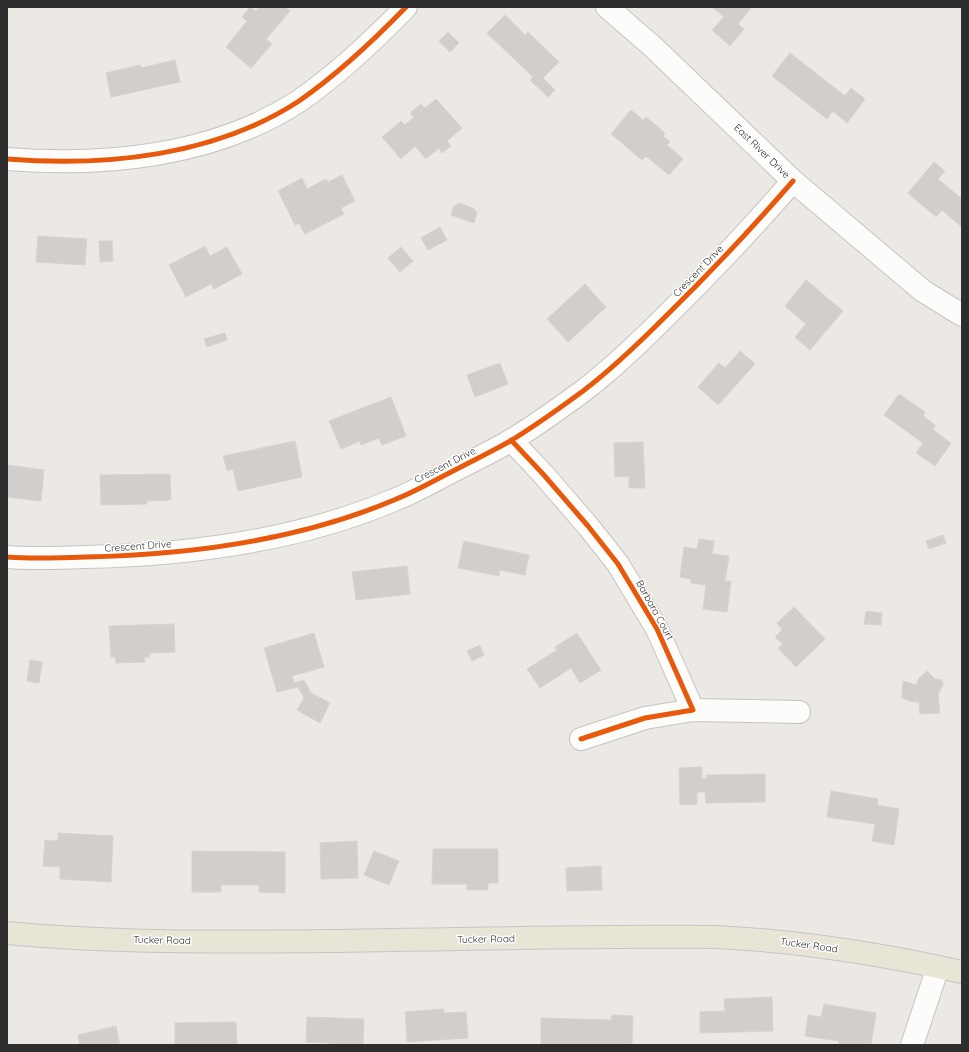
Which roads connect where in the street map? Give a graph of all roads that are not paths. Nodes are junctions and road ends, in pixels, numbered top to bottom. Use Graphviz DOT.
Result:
graph roads {
  1 [pos="406,7"];
  2 [pos="608,7"];
  3 [pos="7,159"];
  4 [pos="793,180"];
  5 [pos="962,315"];
  6 [pos="511,440"];
  7 [pos="7,558"];
  8 [pos="693,710"];
  9 [pos="799,712"];
  10 [pos="581,739"];
  11 [pos="7,933"];
  12 [pos="938,967"];
  13 [pos="962,972"];
  14 [pos="912,1045"];
  1 -- 3 [label="street"];
  2 -- 4 [label="street, East River Drive"];
  4 -- 5 [label="street, East River Drive"];
  4 -- 6 [label="street, Crescent Drive"];
  6 -- 7 [label="street, Crescent Drive"];
  6 -- 8 [label="street, Barbara Court"];
  8 -- 9 [label="street"];
  8 -- 10 [label="street"];
  11 -- 12 [label="main road, Tucker Road"];
  12 -- 13 [label="main road, Tucker Road"];
  12 -- 14 [label="street"];
}
